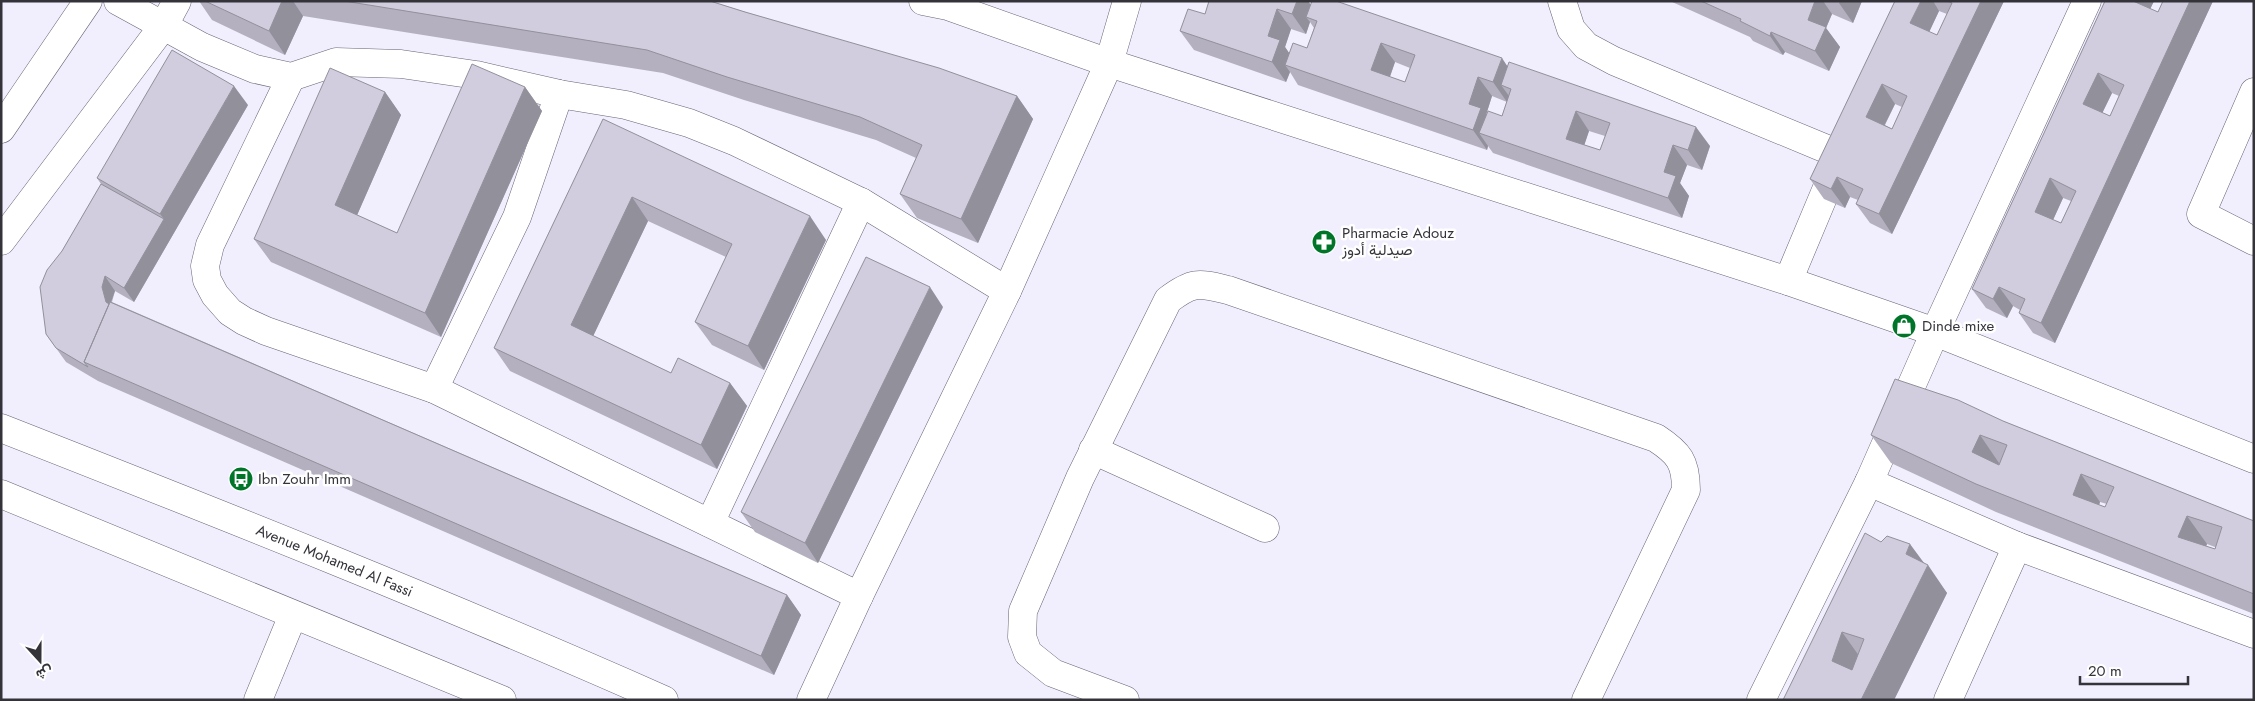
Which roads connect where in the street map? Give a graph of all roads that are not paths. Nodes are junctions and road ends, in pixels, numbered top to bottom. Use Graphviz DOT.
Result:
graph roads {
  1 [pos="88,1"];
  2 [pos="118,1"];
  3 [pos="177,1"];
  4 [pos="923,1"];
  5 [pos="1128,1"];
  6 [pos="1562,1"];
  7 [pos="2087,1"];
  8 [pos="164,25"];
  9 [pos="1109,63"];
  10 [pos="292,77"];
  11 [pos="2254,92"];
  12 [pos="559,94"];
  13 [pos="1854,128"];
  14 [pos="1,129"];
  15 [pos="1841,155"];
  16 [pos="862,202"];
  17 [pos="1,241"];
  18 [pos="2254,241"];
  19 [pos="1788,281"];
  20 [pos="1007,291"];
  21 [pos="1934,332"];
  22 [pos="434,389"];
  23 [pos="1,428"];
  24 [pos="1093,450"];
  25 [pos="2254,459"];
  26 [pos="1869,482"];
  27 [pos="1,494"];
  28 [pos="710,523"];
  29 [pos="1265,528"];
  30 [pos="2017,546"];
  31 [pos="859,596"];
  32 [pos="293,615"];
  33 [pos="2254,634"];
  34 [pos="258,700"];
  35 [pos="502,700"];
  36 [pos="664,700"];
  37 [pos="811,700"];
  38 [pos="1125,700"];
  39 [pos="1586,700"];
  40 [pos="1761,700"];
  41 [pos="1948,700"];
  1 -- 14 [label="street"];
  2 -- 8 [label="street"];
  3 -- 8 [label="street"];
  4 -- 9 [label="street"];
  5 -- 9 [label="street"];
  6 -- 15 [label="street"];
  7 -- 21 [label="street"];
  8 -- 10 [label="street"];
  8 -- 17 [label="street"];
  9 -- 19 [label="street"];
  9 -- 20 [label="street"];
  10 -- 12 [label="street"];
  10 -- 22 [label="street"];
  11 -- 18 [label="street"];
  12 -- 16 [label="street"];
  12 -- 22 [label="street"];
  13 -- 15 [label="street"];
  15 -- 19 [label="street"];
  16 -- 20 [label="street"];
  16 -- 28 [label="street"];
  19 -- 21 [label="street"];
  20 -- 31 [label="street"];
  21 -- 25 [label="street"];
  21 -- 26 [label="street"];
  22 -- 28 [label="street"];
  23 -- 36 [label="street, Avenue Mohamed Al Fassi"];
  24 -- 29 [label="street"];
  24 -- 38 [label="street"];
  24 -- 39 [label="street"];
  26 -- 30 [label="street"];
  26 -- 40 [label="street"];
  27 -- 32 [label="street"];
  28 -- 31 [label="street"];
  30 -- 33 [label="street"];
  30 -- 41 [label="street"];
  31 -- 37 [label="street"];
  32 -- 34 [label="street"];
  32 -- 35 [label="street"];
}
